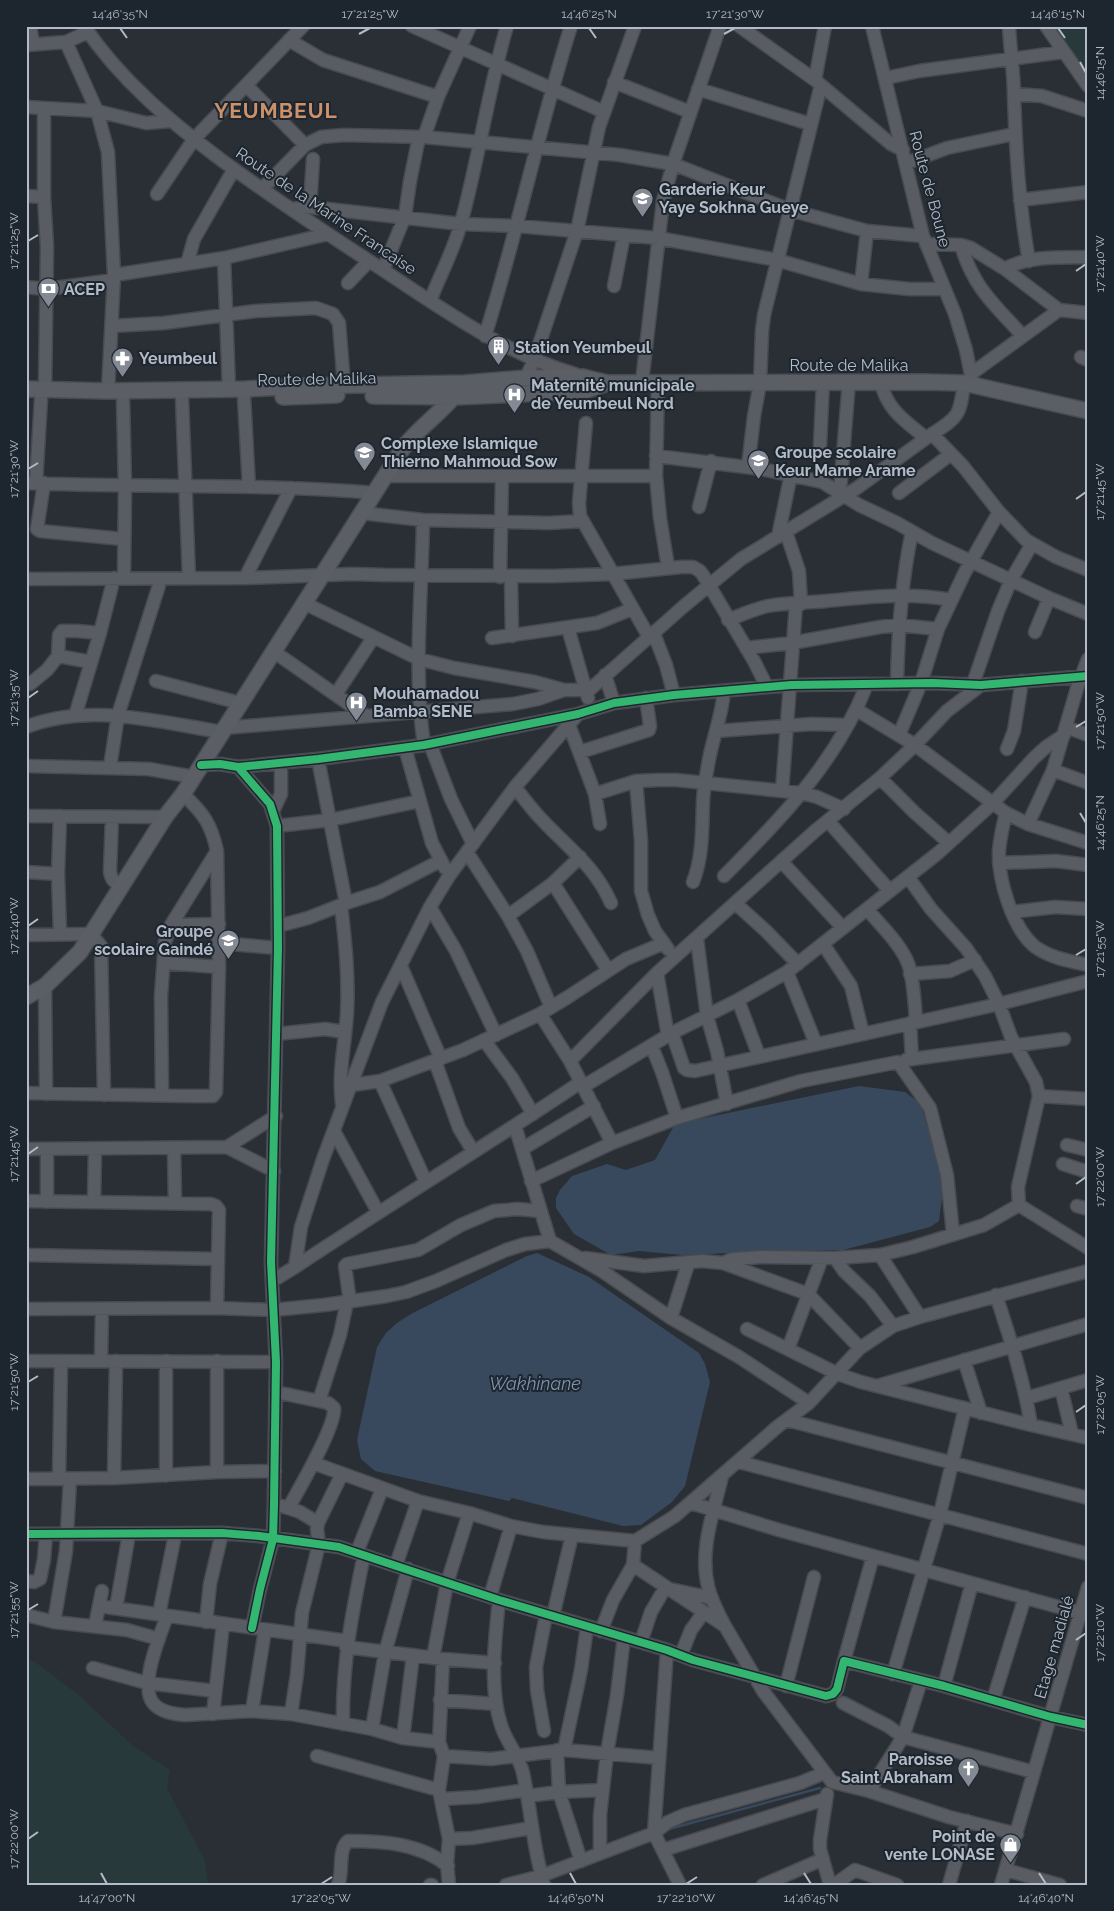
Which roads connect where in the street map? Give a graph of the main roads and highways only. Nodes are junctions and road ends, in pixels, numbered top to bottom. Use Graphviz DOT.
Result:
graph roads {
  1 [pos="465,383"];
  2 [pos="607,383"];
  3 [pos="26,388"];
  4 [pos="37,395"];
  5 [pos="455,397"];
  6 [pos="1088,411"];
  7 [pos="26,998"];
  1 -- 2 [label="main road, Route de Malika"];
  1 -- 4 [label="main road, Route de Malika"];
  1 -- 5 [label="main road"];
  2 -- 5 [label="main road, Route de Malika"];
  2 -- 6 [label="main road, Route de Malika"];
  3 -- 4 [label="main road, Route de Malika"];
  4 -- 5 [label="main road, Route de Malika"];
  5 -- 7 [label="main road"];
}
